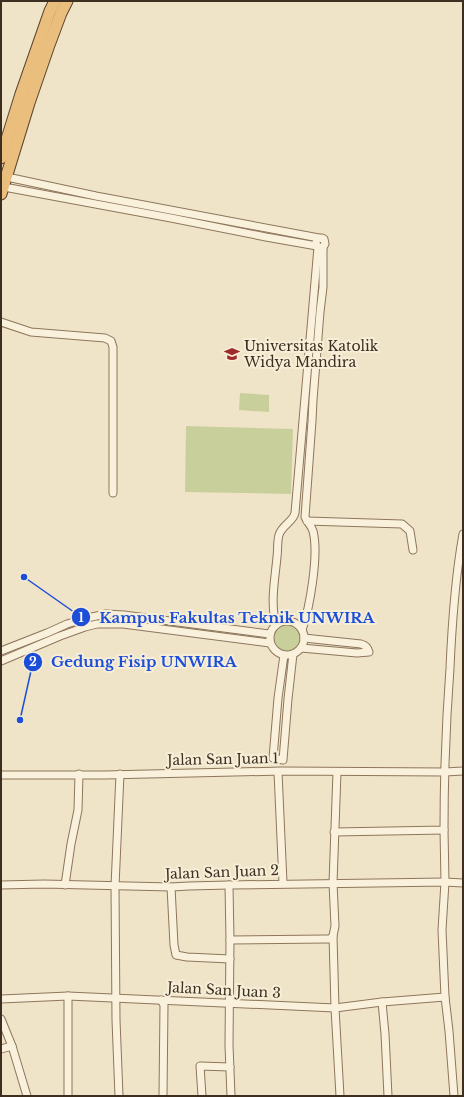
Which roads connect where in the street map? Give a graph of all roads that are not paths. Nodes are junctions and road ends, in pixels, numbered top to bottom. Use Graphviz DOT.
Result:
graph roads {
  1 [pos="55,1"];
  2 [pos="67,1"];
  3 [pos="1,158"];
  4 [pos="4,186"];
  5 [pos="174,210"];
  6 [pos="171,218"];
  7 [pos="319,246"];
  8 [pos="1,322"];
  9 [pos="113,493"];
  10 [pos="307,521"];
  11 [pos="463,534"];
  12 [pos="413,550"];
  13 [pos="276,625"];
  14 [pos="214,626"];
  15 [pos="302,630"];
  16 [pos="270,634"];
  17 [pos="213,636"];
  18 [pos="304,638"];
  19 [pos="270,643"];
  20 [pos="301,648"];
  21 [pos="1,651"];
  22 [pos="293,654"];
  23 [pos="284,655"];
  24 [pos="1,661"];
  25 [pos="278,698"];
  26 [pos="288,699"];
  27 [pos="463,771"];
  28 [pos="278,772"];
  29 [pos="337,772"];
  30 [pos="445,772"];
  31 [pos="79,774"];
  32 [pos="120,774"];
  33 [pos="1,775"];
  34 [pos="444,830"];
  35 [pos="334,832"];
  36 [pos="445,882"];
  37 [pos="333,883"];
  38 [pos="463,883"];
  39 [pos="283,884"];
  40 [pos="1,885"];
  41 [pos="65,885"];
  42 [pos="229,885"];
  43 [pos="115,886"];
  44 [pos="172,887"];
  45 [pos="333,936"];
  46 [pos="230,940"];
  47 [pos="230,958"];
  48 [pos="68,996"];
  49 [pos="445,997"];
  50 [pos="116,998"];
  51 [pos="1,1000"];
  52 [pos="162,1000"];
  53 [pos="382,1002"];
  54 [pos="229,1004"];
  55 [pos="335,1008"];
  56 [pos="1,1019"];
  57 [pos="12,1046"];
  58 [pos="1,1049"];
  59 [pos="230,1067"];
  60 [pos="27,1096"];
  61 [pos="68,1096"];
  62 [pos="119,1096"];
  63 [pos="164,1096"];
  64 [pos="202,1096"];
  65 [pos="231,1096"];
  66 [pos="340,1096"];
  67 [pos="388,1096"];
  68 [pos="454,1096"];
  1 -- 3 [label="highway"];
  2 -- 4 [label="highway"];
  4 -- 5 [label="street"];
  4 -- 6 [label="street"];
  5 -- 6 [label="street"];
  5 -- 7 [label="street"];
  6 -- 7 [label="street"];
  7 -- 10 [label="street"];
  7 -- 13 [label="street"];
  8 -- 9 [label="street"];
  10 -- 12 [label="street"];
  10 -- 15 [label="street"];
  11 -- 30 [label="street"];
  13 -- 15 [label="street"];
  13 -- 16 [label="street"];
  14 -- 16 [label="street"];
  14 -- 17 [label="street"];
  14 -- 21 [label="street"];
  15 -- 18 [label="street"];
  16 -- 19 [label="street"];
  17 -- 19 [label="street"];
  17 -- 24 [label="street"];
  18 -- 20 [label="street"];
  18 -- 20 [label="street"];
  19 -- 23 [label="street"];
  20 -- 22 [label="street"];
  22 -- 23 [label="street"];
  22 -- 26 [label="street"];
  23 -- 25 [label="street"];
  25 -- 26 [label="street"];
  25 -- 26 [label="street"];
  27 -- 30 [label="street, Jalan San Juan 1"];
  28 -- 29 [label="street, Jalan San Juan 1"];
  28 -- 32 [label="street, Jalan San Juan 1"];
  28 -- 39 [label="street"];
  29 -- 30 [label="street, Jalan San Juan 1"];
  29 -- 35 [label="street"];
  30 -- 34 [label="street"];
  31 -- 32 [label="street, Jalan San Juan 1"];
  31 -- 33 [label="street, Jalan San Juan 1"];
  31 -- 41 [label="street"];
  32 -- 43 [label="street"];
  34 -- 35 [label="street"];
  34 -- 36 [label="street"];
  35 -- 37 [label="street"];
  36 -- 37 [label="street, Jalan San Juan 2"];
  36 -- 38 [label="street, Jalan San Juan 2"];
  36 -- 49 [label="street"];
  37 -- 39 [label="street, Jalan San Juan 2"];
  37 -- 45 [label="street"];
  39 -- 42 [label="street, Jalan San Juan 2"];
  40 -- 41 [label="street, Jalan San Juan 2"];
  41 -- 43 [label="street, Jalan San Juan 2"];
  42 -- 44 [label="street, Jalan San Juan 2"];
  42 -- 46 [label="street"];
  43 -- 44 [label="street, Jalan San Juan 2"];
  43 -- 50 [label="street"];
  44 -- 47 [label="street"];
  45 -- 46 [label="street"];
  45 -- 55 [label="street"];
  46 -- 47 [label="street"];
  47 -- 54 [label="street"];
  48 -- 50 [label="street, Jalan San Juan 3"];
  48 -- 51 [label="street, Jalan San Juan 3"];
  48 -- 61 [label="street"];
  49 -- 53 [label="street, Jalan San Juan 3"];
  49 -- 68 [label="street"];
  50 -- 52 [label="street, Jalan San Juan 3"];
  50 -- 62 [label="street"];
  52 -- 54 [label="street, Jalan San Juan 3"];
  52 -- 63 [label="street"];
  53 -- 55 [label="street, Jalan San Juan 3"];
  53 -- 67 [label="street"];
  54 -- 55 [label="street, Jalan San Juan 3"];
  54 -- 59 [label="street"];
  55 -- 66 [label="street"];
  56 -- 57 [label="street"];
  57 -- 58 [label="street"];
  57 -- 60 [label="street"];
  59 -- 64 [label="street"];
  59 -- 65 [label="street"];
}
